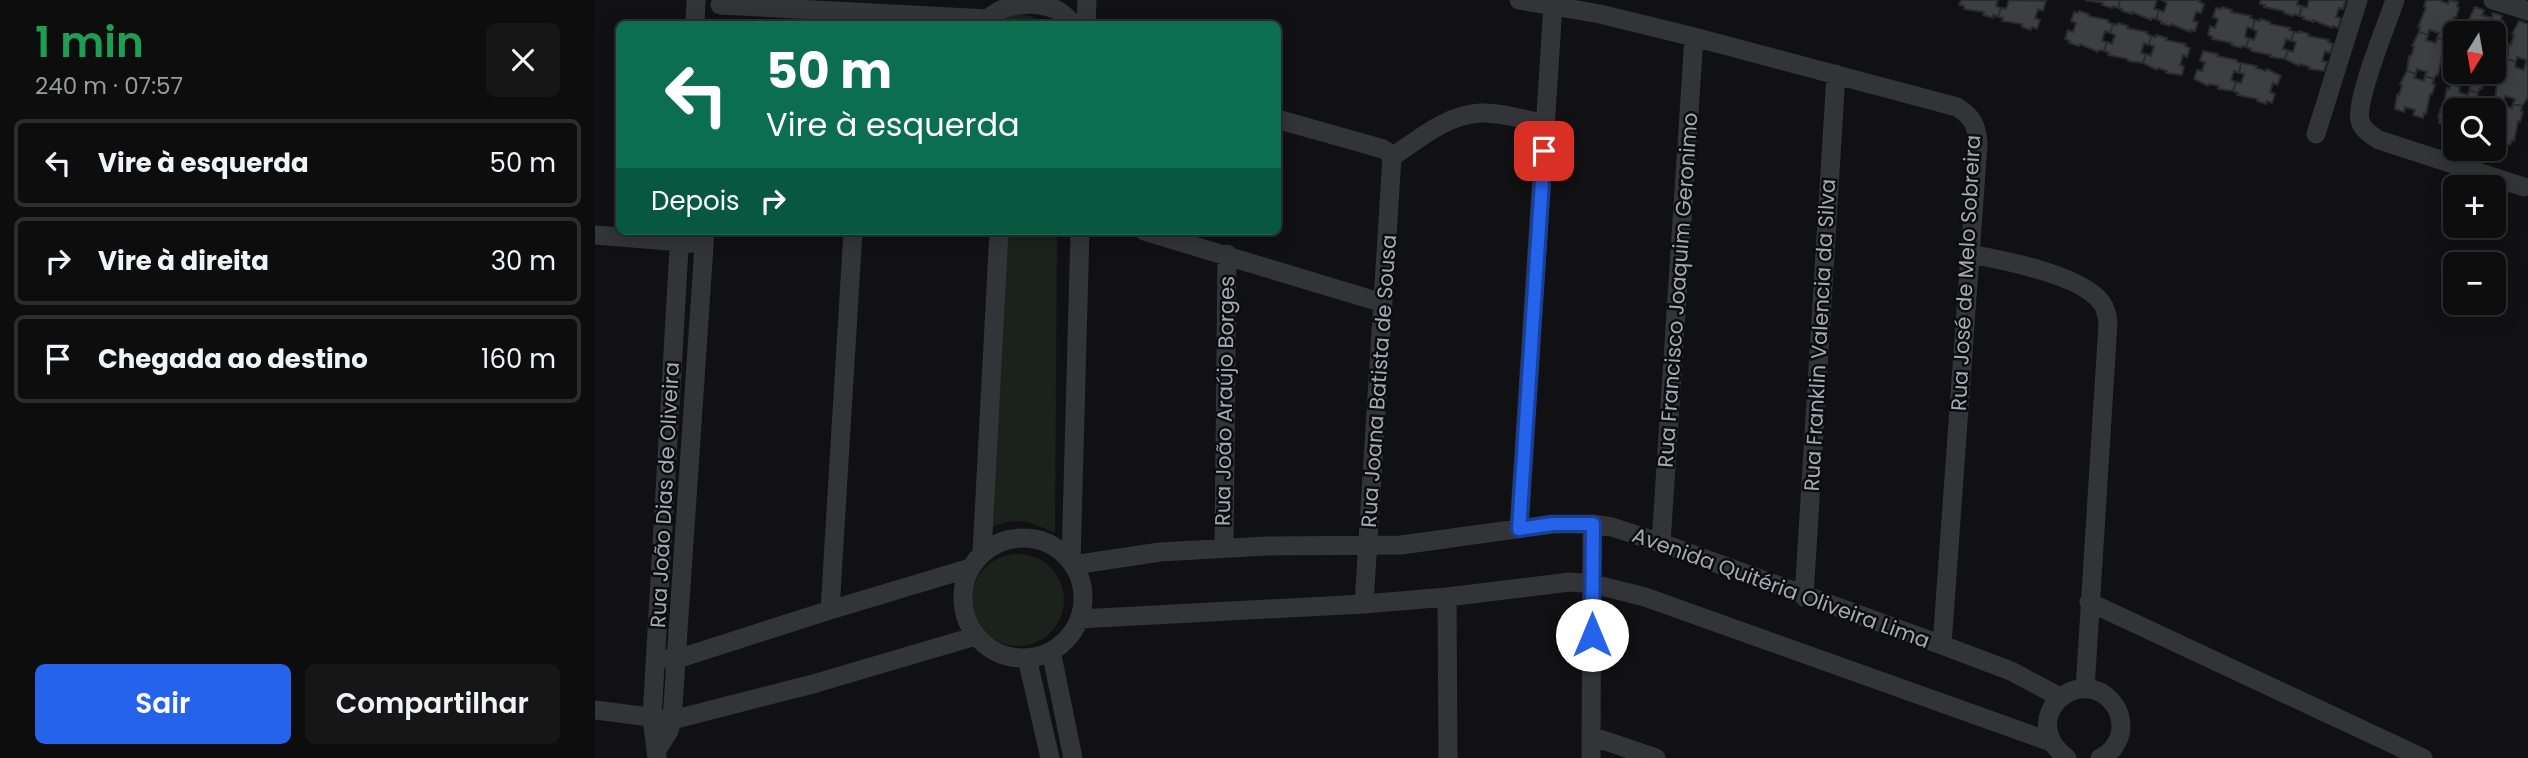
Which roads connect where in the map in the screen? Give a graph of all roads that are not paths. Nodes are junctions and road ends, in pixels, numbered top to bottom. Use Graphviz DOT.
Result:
graph roads {
  1 [pos="696,0"];
  2 [pos="1087,0"];
  3 [pos="1519,0"];
  4 [pos="2358,0"];
  5 [pos="2395,0"];
  6 [pos="2493,0"];
  7 [pos="1016,2"];
  8 [pos="1553,5"];
  9 [pos="720,10"];
  10 [pos="2528,11"];
  11 [pos="867,13"];
  12 [pos="695,21"];
  13 [pos="973,21"];
  14 [pos="987,21"];
  15 [pos="1072,21"];
  16 [pos="1086,21"];
  17 [pos="1694,37"];
  18 [pos="1836,74"];
  19 [pos="1281,120"];
  20 [pos="1546,124"];
  21 [pos="2316,134"];
  22 [pos="1392,157"];
  23 [pos="2524,187"];
  24 [pos="595,235"];
  25 [pos="853,235"];
  26 [pos="999,235"];
  27 [pos="1080,235"];
  28 [pos="1158,235"];
  29 [pos="680,237"];
  30 [pos="705,237"];
  31 [pos="1227,254"];
  32 [pos="1970,254"];
  33 [pos="1383,303"];
  34 [pos="673,353"];
  35 [pos="697,354"];
  36 [pos="1593,524"];
  37 [pos="1519,529"];
  38 [pos="1661,543"];
  39 [pos="1368,547"];
  40 [pos="1224,548"];
  41 [pos="982,553"];
  42 [pos="1072,563"];
  43 [pos="970,568"];
  44 [pos="1593,584"];
  45 [pos="1447,597"];
  46 [pos="1804,597"];
  47 [pos="2089,602"];
  48 [pos="1364,604"];
  49 [pos="830,610"];
  50 [pos="1079,619"];
  51 [pos="976,636"];
  52 [pos="1942,645"];
  53 [pos="1051,651"];
  54 [pos="1027,658"];
  55 [pos="656,659"];
  56 [pos="677,659"];
  57 [pos="2085,689"];
  58 [pos="2060,697"];
  59 [pos="595,710"];
  60 [pos="662,719"];
  61 [pos="1591,736"];
  62 [pos="2058,752"];
  63 [pos="657,754"];
  64 [pos="2106,757"];
  65 [pos="1050,758"];
  66 [pos="1073,758"];
  67 [pos="1448,758"];
  68 [pos="1591,758"];
  69 [pos="1656,758"];
  70 [pos="2423,758"];
  1 -- 12 [label="street"];
  2 -- 16 [label="street"];
  3 -- 8 [label="street, Rua José de Melo Sobreira"];
  4 -- 21 [label="street"];
  5 -- 23 [label="street"];
  6 -- 10 [label="street"];
  7 -- 14 [label="street"];
  7 -- 15 [label="street"];
  8 -- 17 [label="street, Rua José de Melo Sobreira"];
  8 -- 20 [label="street"];
  9 -- 11 [label="street"];
  11 -- 13 [label="street"];
  17 -- 18 [label="street, Rua José de Melo Sobreira"];
  17 -- 38 [label="street, Rua Francisco Joaquim Geronimo"];
  18 -- 32 [label="street, Rua José de Melo Sobreira"];
  18 -- 46 [label="street, Rua Franklin Valencia da Silva"];
  19 -- 22 [label="street"];
  20 -- 22 [label="street"];
  20 -- 37 [label="street"];
  22 -- 33 [label="street, Rua Joana Batista de Sousa"];
  24 -- 29 [label="street"];
  25 -- 49 [label="street"];
  26 -- 41 [label="street"];
  27 -- 42 [label="street"];
  28 -- 31 [label="street"];
  29 -- 30 [label="street"];
  29 -- 34 [label="street, Rua João Dias de Oliveira"];
  30 -- 35 [label="street"];
  31 -- 33 [label="street"];
  31 -- 40 [label="street, Rua João Araújo Borges"];
  32 -- 47 [label="street"];
  32 -- 52 [label="street, Rua José de Melo Sobreira"];
  33 -- 39 [label="street, Rua Joana Batista de Sousa"];
  34 -- 35 [label="street"];
  34 -- 55 [label="street, Rua João Dias de Oliveira"];
  35 -- 56 [label="street"];
  36 -- 37 [label="street, Avenida Quitéria Oliveira Lima"];
  36 -- 38 [label="street, Avenida Quitéria Oliveira Lima"];
  36 -- 44 [label="street"];
  37 -- 39 [label="street, Avenida Quitéria Oliveira Lima"];
  38 -- 46 [label="street, Avenida Quitéria Oliveira Lima"];
  39 -- 40 [label="street, Avenida Quitéria Oliveira Lima"];
  39 -- 48 [label="street, Rua Joana Batista de Sousa"];
  40 -- 42 [label="street, Avenida Quitéria Oliveira Lima"];
  41 -- 42 [label="street"];
  41 -- 43 [label="street"];
  42 -- 50 [label="street"];
  43 -- 49 [label="street"];
  43 -- 51 [label="street"];
  44 -- 45 [label="street"];
  44 -- 61 [label="street"];
  44 -- 62 [label="street"];
  45 -- 48 [label="street"];
  45 -- 67 [label="street"];
  46 -- 52 [label="street, Avenida Quitéria Oliveira Lima"];
  47 -- 57 [label="street"];
  47 -- 70 [label="street"];
  48 -- 50 [label="street"];
  49 -- 56 [label="street"];
  50 -- 53 [label="street"];
  51 -- 54 [label="street"];
  51 -- 60 [label="street"];
  52 -- 58 [label="street, Avenida Quitéria Oliveira Lima"];
  53 -- 54 [label="street"];
  53 -- 66 [label="street"];
  54 -- 65 [label="street"];
  55 -- 56 [label="street"];
  55 -- 60 [label="street, Rua João Dias de Oliveira"];
  56 -- 60 [label="street"];
  57 -- 58 [label="street"];
  57 -- 64 [label="street"];
  58 -- 62 [label="street"];
  59 -- 60 [label="street"];
  60 -- 63 [label="street"];
  61 -- 68 [label="street"];
  61 -- 69 [label="street"];
}
